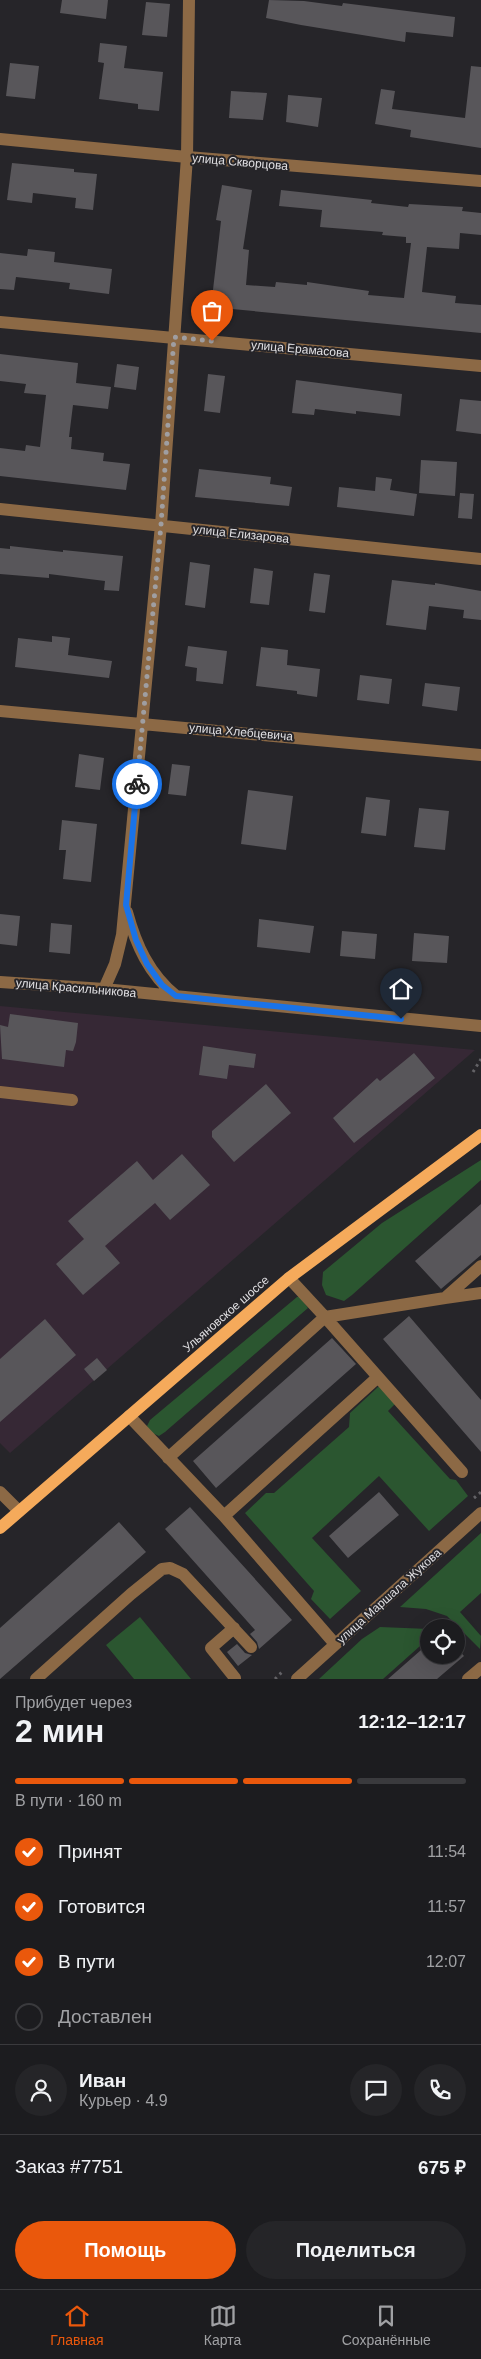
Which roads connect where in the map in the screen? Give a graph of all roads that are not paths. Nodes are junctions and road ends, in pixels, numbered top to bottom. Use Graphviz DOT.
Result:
graph roads {
  1 [pos="190,0"];
  2 [pos="0,139"];
  3 [pos="187,158"];
  4 [pos="481,181"];
  5 [pos="0,322"];
  6 [pos="174,337"];
  7 [pos="481,366"];
  8 [pos="0,509"];
  9 [pos="161,525"];
  10 [pos="481,559"];
  11 [pos="0,711"];
  12 [pos="142,723"];
  13 [pos="481,755"];
  14 [pos="126,905"];
  15 [pos="0,982"];
  16 [pos="104,989"];
  17 [pos="176,996"];
  18 [pos="481,1026"];
  19 [pos="0,1092"];
  20 [pos="72,1100"];
  21 [pos="481,1135"];
  22 [pos="481,1266"];
  23 [pos="289,1278"];
  24 [pos="481,1293"];
  25 [pos="445,1298"];
  26 [pos="325,1317"];
  27 [pos="378,1378"];
  28 [pos="129,1416"];
  29 [pos="168,1458"];
  30 [pos="462,1472"];
  31 [pos="0,1492"];
  32 [pos="19,1511"];
  33 [pos="481,1512"];
  34 [pos="224,1516"];
  35 [pos="0,1528"];
  36 [pos="234,1628"];
  37 [pos="335,1644"];
  38 [pos="251,1647"];
  39 [pos="481,1668"];
  40 [pos="235,1678"];
  41 [pos="36,1679"];
  42 [pos="297,1679"];
  43 [pos="468,1679"];
  1 -- 3 [label="street"];
  2 -- 3 [label="street, улица Скворцова"];
  3 -- 4 [label="street, улица Скворцова"];
  3 -- 6 [label="street"];
  5 -- 6 [label="street, улица Ерамасова"];
  6 -- 7 [label="street, улица Ерамасова"];
  6 -- 9 [label="street"];
  8 -- 9 [label="street, улица Елизарова"];
  9 -- 10 [label="street, улица Елизарова"];
  9 -- 12 [label="street"];
  11 -- 12 [label="street, улица Хлебцевича"];
  12 -- 13 [label="street, улица Хлебцевича"];
  12 -- 14 [label="street"];
  14 -- 16 [label="street"];
  14 -- 17 [label="street"];
  15 -- 16 [label="street, улица Красильникова"];
  16 -- 17 [label="street, улица Красильникова"];
  17 -- 18 [label="street, улица Красильникова"];
  19 -- 20 [label="street"];
  21 -- 23 [label="main road, Ульяновское шоссе"];
  22 -- 25 [label="street"];
  23 -- 26 [label="street"];
  23 -- 28 [label="main road, Ульяновское шоссе"];
  24 -- 25 [label="street"];
  25 -- 26 [label="street"];
  26 -- 27 [label="street"];
  26 -- 29 [label="street"];
  27 -- 30 [label="street"];
  27 -- 34 [label="street"];
  28 -- 29 [label="street"];
  28 -- 32 [label="main road, Ульяновское шоссе"];
  29 -- 34 [label="street"];
  31 -- 32 [label="street"];
  32 -- 35 [label="main road, Ульяновское шоссе"];
  33 -- 37 [label="street, улица Маршала Жукова"];
  34 -- 37 [label="street"];
  36 -- 38 [label="street"];
  36 -- 40 [label="street"];
  36 -- 41 [label="street"];
  37 -- 42 [label="street, улица Маршала Жукова"];
  39 -- 43 [label="street"];
}
